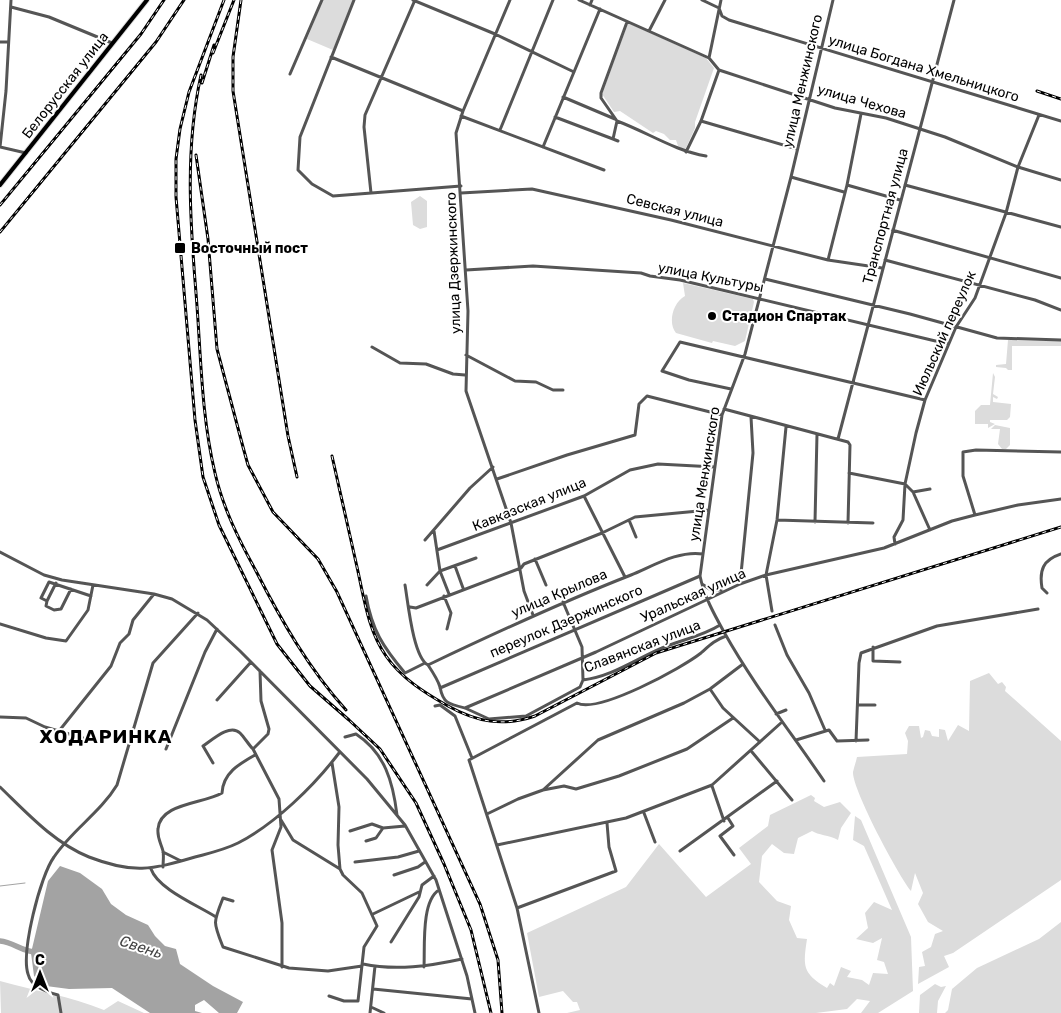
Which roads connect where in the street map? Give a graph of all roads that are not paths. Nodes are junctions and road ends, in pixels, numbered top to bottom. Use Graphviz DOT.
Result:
graph roads {
  1 [pos="11,0"];
  2 [pos="147,0"];
  3 [pos="322,0"];
  4 [pos="354,0"];
  5 [pos="414,0"];
  6 [pos="510,0"];
  7 [pos="553,0"];
  8 [pos="579,0"];
  9 [pos="592,0"];
  10 [pos="665,0"];
  11 [pos="702,0"];
  12 [pos="721,0"];
  13 [pos="833,0"];
  14 [pos="954,0"];
  15 [pos="590,4"];
  16 [pos="11,6"];
  17 [pos="719,8"];
  18 [pos="600,9"];
  19 [pos="628,22"];
  20 [pos="649,31"];
  21 [pos="495,34"];
  22 [pos="0,42"];
  23 [pos="8,42"];
  24 [pos="112,43"];
  25 [pos="821,48"];
  26 [pos="531,52"];
  27 [pos="332,57"];
  28 [pos="709,58"];
  29 [pos="719,70"];
  30 [pos="574,72"];
  31 [pos="290,74"];
  32 [pos="382,77"];
  33 [pos="932,82"];
  34 [pos="0,90"];
  35 [pos="6,90"];
  36 [pos="563,97"];
  37 [pos="810,98"];
  38 [pos="463,110"];
  39 [pos="861,114"];
  40 [pos="1040,115"];
  41 [pos="461,116"];
  42 [pos="555,117"];
  43 [pos="617,121"];
  44 [pos="701,121"];
  45 [pos="1061,121"];
  46 [pos="500,130"];
  47 [pos="921,130"];
  48 [pos="613,139"];
  49 [pos="618,141"];
  50 [pos="0,147"];
  51 [pos="543,147"];
  52 [pos="797,149"];
  53 [pos="686,152"];
  54 [pos="26,153"];
  55 [pos="706,156"];
  56 [pos="1018,167"];
  57 [pos="604,170"];
  58 [pos="791,177"];
  59 [pos="1061,180"];
  60 [pos="0,185"];
  61 [pos="848,185"];
  62 [pos="905,185"];
  63 [pos="461,186"];
  64 [pos="844,192"];
  65 [pos="371,193"];
  66 [pos="462,193"];
  67 [pos="900,200"];
  68 [pos="1006,213"];
  69 [pos="1061,227"];
  70 [pos="892,230"];
  71 [pos="773,246"];
  72 [pos="990,258"];
  73 [pos="828,260"];
  74 [pos="885,260"];
  75 [pos="882,268"];
  76 [pos="466,270"];
  77 [pos="1061,278"];
  78 [pos="765,279"];
  79 [pos="979,285"];
  80 [pos="760,298"];
  81 [pos="873,304"];
  82 [pos="1061,310"];
  83 [pos="868,323"];
  84 [pos="956,327"];
  85 [pos="1061,340"];
  86 [pos="948,344"];
  87 [pos="372,347"];
  88 [pos="466,355"];
  89 [pos="744,357"];
  90 [pos="465,375"];
  91 [pos="853,383"];
  92 [pos="731,389"];
  93 [pos="563,390"];
  94 [pos="925,400"];
  95 [pos="724,409"];
  96 [pos="722,415"];
  97 [pos="751,417"];
  98 [pos="786,427"];
  99 [pos="817,434"];
  100 [pos="838,439"];
  101 [pos="1061,452"];
  102 [pos="493,467"];
  103 [pos="714,467"];
  104 [pos="849,473"];
  105 [pos="497,479"];
  106 [pos="906,484"];
  107 [pos="930,489"];
  108 [pos="913,492"];
  109 [pos="584,496"];
  110 [pos="1061,499"];
  111 [pos="709,510"];
  112 [pos="975,515"];
  113 [pos="629,520"];
  114 [pos="777,520"];
  115 [pos="815,522"];
  116 [pos="511,523"];
  117 [pos="848,523"];
  118 [pos="873,523"];
  119 [pos="434,530"];
  120 [pos="930,530"];
  121 [pos="602,533"];
  122 [pos="636,537"];
  123 [pos="425,540"];
  124 [pos="895,544"];
  125 [pos="437,550"];
  126 [pos="0,552"];
  127 [pos="703,554"];
  128 [pos="1061,554"];
  129 [pos="476,558"];
  130 [pos="535,560"];
  131 [pos="455,566"];
  132 [pos="521,568"];
  133 [pos="440,571"];
  134 [pos="700,576"];
  135 [pos="766,576"];
  136 [pos="624,577"];
  137 [pos="56,583"];
  138 [pos="546,584"];
  139 [pos="702,584"];
  140 [pos="740,584"];
  141 [pos="93,585"];
  142 [pos="405,585"];
  143 [pos="427,585"];
  144 [pos="463,588"];
  145 [pos="72,589"];
  146 [pos="724,590"];
  147 [pos="1047,593"];
  148 [pos="154,594"];
  149 [pos="449,594"];
  150 [pos="91,596"];
  151 [pos="366,596"];
  152 [pos="444,596"];
  153 [pos="707,598"];
  154 [pos="47,601"];
  155 [pos="564,602"];
  156 [pos="410,606"];
  157 [pos="1038,609"];
  158 [pos="772,611"];
  159 [pos="198,613"];
  160 [pos="533,615"];
  161 [pos="0,624"];
  162 [pos="775,624"];
  163 [pos="720,625"];
  164 [pos="575,628"];
  165 [pos="447,629"];
  166 [pos="217,630"];
  167 [pos="726,636"];
  168 [pos="873,647"];
  169 [pos="584,656"];
  170 [pos="251,662"];
  171 [pos="900,662"];
  172 [pos="426,664"];
  173 [pos="743,664"];
  174 [pos="260,671"];
  175 [pos="583,680"];
  176 [pos="440,688"];
  177 [pos="710,689"];
  178 [pos="217,700"];
  179 [pos="858,705"];
  180 [pos="435,706"];
  181 [pos="876,706"];
  182 [pos="465,708"];
  183 [pos="786,710"];
  184 [pos="776,714"];
  185 [pos="0,718"];
  186 [pos="732,718"];
  187 [pos="782,722"];
  188 [pos="825,730"];
  189 [pos="59,731"];
  190 [pos="345,737"];
  191 [pos="83,738"];
  192 [pos="796,740"];
  193 [pos="868,740"];
  194 [pos="856,741"];
  195 [pos="760,742"];
  196 [pos="166,748"];
  197 [pos="254,749"];
  198 [pos="752,752"];
  199 [pos="339,753"];
  200 [pos="255,755"];
  201 [pos="472,758"];
  202 [pos="332,762"];
  203 [pos="213,764"];
  204 [pos="777,781"];
  205 [pos="824,781"];
  206 [pos="712,786"];
  207 [pos="0,787"];
  208 [pos="543,790"];
  209 [pos="792,800"];
  210 [pos="644,813"];
  211 [pos="280,814"];
  212 [pos="487,814"];
  213 [pos="397,815"];
  214 [pos="728,818"];
  215 [pos="280,820"];
  216 [pos="724,820"];
  217 [pos="607,823"];
  218 [pos="405,826"];
  219 [pos="382,828"];
  220 [pos="350,831"];
  221 [pos="366,840"];
  222 [pos="654,842"];
  223 [pos="63,844"];
  224 [pos="497,846"];
  225 [pos="163,851"];
  226 [pos="419,851"];
  227 [pos="680,851"];
  228 [pos="734,854"];
  229 [pos="181,862"];
  230 [pos="355,862"];
  231 [pos="425,862"];
  232 [pos="163,867"];
  233 [pos="151,869"];
  234 [pos="340,869"];
  235 [pos="394,875"];
  236 [pos="434,876"];
  237 [pos="439,890"];
  238 [pos="419,892"];
  239 [pos="233,900"];
  240 [pos="517,908"];
  241 [pos="372,914"];
  242 [pos="216,917"];
  243 [pos="391,942"];
  244 [pos="462,959"];
  245 [pos="363,965"];
  246 [pos="375,966"];
  247 [pos="282,967"];
  248 [pos="424,967"];
  249 [pos="373,989"];
  250 [pos="328,996"];
  251 [pos="472,999"];
  252 [pos="371,1007"];
  253 [pos="61,1013"];
  254 [pos="370,1013"];
  255 [pos="384,1013"];
  256 [pos="475,1013"];
  257 [pos="539,1013"];
  1 -- 16 [label="street"];
  2 -- 24 [label="main road, Белорусская улица"];
  3 -- 31 [label="street"];
  4 -- 27 [label="street"];
  5 -- 21 [label="street"];
  5 -- 32 [label="street"];
  6 -- 21 [label="street, улица Дзержинского"];
  7 -- 26 [label="street"];
  8 -- 15 [label="street"];
  9 -- 15 [label="street"];
  10 -- 20 [label="street"];
  11 -- 17 [label="street, улица Богдана Хмельницкого"];
  12 -- 17 [label="street"];
  13 -- 25 [label="street, улица Менжинского"];
  14 -- 33 [label="street, Транспортная улица"];
  15 -- 18 [label="street"];
  16 -- 23 [label="street"];
  16 -- 24 [label="street"];
  17 -- 25 [label="street, улица Богдана Хмельницкого"];
  17 -- 28 [label="street"];
  18 -- 19 [label="street"];
  18 -- 30 [label="street"];
  19 -- 20 [label="street"];
  19 -- 43 [label="street"];
  20 -- 28 [label="street"];
  21 -- 26 [label="street"];
  21 -- 38 [label="street, улица Дзержинского"];
  22 -- 23 [label="street"];
  23 -- 35 [label="street"];
  24 -- 54 [label="main road, Белорусская улица"];
  25 -- 33 [label="street, улица Богдана Хмельницкого"];
  25 -- 37 [label="street, улица Менжинского"];
  26 -- 30 [label="street"];
  26 -- 46 [label="street"];
  27 -- 32 [label="street"];
  27 -- 65 [label="street"];
  28 -- 29 [label="street"];
  29 -- 37 [label="street, улица Чехова"];
  29 -- 44 [label="street"];
  30 -- 36 [label="street"];
  32 -- 38 [label="street"];
  32 -- 65 [label="street"];
  33 -- 40 [label="street, улица Богдана Хмельницкого"];
  33 -- 47 [label="street, Транспортная улица"];
  34 -- 35 [label="street"];
  35 -- 50 [label="street"];
  36 -- 42 [label="street"];
  36 -- 43 [label="street"];
  37 -- 39 [label="street, улица Чехова"];
  37 -- 52 [label="street, улица Менжинского"];
  38 -- 41 [label="street, улица Дзержинского"];
  39 -- 47 [label="street, улица Чехова"];
  39 -- 61 [label="street"];
  40 -- 45 [label="street, улица Богдана Хмельницкого"];
  40 -- 56 [label="street, Июльский переулок"];
  41 -- 46 [label="street"];
  41 -- 63 [label="street, улица Дзержинского"];
  42 -- 48 [label="street"];
  42 -- 51 [label="street"];
  43 -- 48 [label="street"];
  43 -- 53 [label="street"];
  44 -- 52 [label="street"];
  44 -- 53 [label="street"];
  46 -- 51 [label="street"];
  47 -- 56 [label="street, улица Чехова"];
  47 -- 62 [label="street, Транспортная улица"];
  48 -- 49 [label="street"];
  50 -- 54 [label="street"];
  51 -- 57 [label="street"];
  52 -- 58 [label="street, улица Менжинского"];
  53 -- 55 [label="street"];
  54 -- 60 [label="main road, Белорусская улица"];
  56 -- 59 [label="street, улица Чехова"];
  56 -- 68 [label="street, Июльский переулок"];
  58 -- 64 [label="street"];
  58 -- 71 [label="street, улица Менжинского"];
  61 -- 64 [label="street"];
  61 -- 67 [label="street"];
  62 -- 67 [label="street, Транспортная улица"];
  62 -- 68 [label="street"];
  63 -- 65 [label="street"];
  63 -- 66 [label="street, улица Дзержинского"];
  64 -- 73 [label="street"];
  66 -- 71 [label="street, Севская улица"];
  66 -- 76 [label="street, улица Дзержинского"];
  67 -- 70 [label="street, Транспортная улица"];
  68 -- 69 [label="street"];
  68 -- 72 [label="street, Июльский переулок"];
  70 -- 72 [label="street"];
  70 -- 74 [label="street, Транспортная улица"];
  71 -- 73 [label="street, Севская улица"];
  71 -- 78 [label="street, улица Менжинского"];
  72 -- 77 [label="street"];
  72 -- 79 [label="street, Июльский переулок"];
  73 -- 75 [label="street, Севская улица"];
  74 -- 75 [label="street, Транспортная улица"];
  74 -- 79 [label="street"];
  75 -- 81 [label="street, Транспортная улица"];
  76 -- 80 [label="street, улица Культуры"];
  76 -- 88 [label="street, улица Дзержинского"];
  78 -- 80 [label="street, улица Менжинского"];
  78 -- 81 [label="street"];
  79 -- 82 [label="street"];
  79 -- 84 [label="street, Июльский переулок"];
  80 -- 83 [label="street, улица Культуры"];
  80 -- 89 [label="street, улица Менжинского"];
  81 -- 83 [label="street, Транспортная улица"];
  81 -- 84 [label="street"];
  83 -- 86 [label="street, улица Культуры"];
  83 -- 91 [label="street, Транспортная улица"];
  84 -- 85 [label="street"];
  84 -- 86 [label="street, Июльский переулок"];
  86 -- 94 [label="street, Июльский переулок"];
  87 -- 90 [label="street"];
  88 -- 90 [label="street, улица Дзержинского"];
  88 -- 93 [label="street"];
  89 -- 91 [label="street"];
  89 -- 92 [label="street, улица Менжинского"];
  89 -- 92 [label="street"];
  90 -- 102 [label="street, улица Дзержинского"];
  91 -- 94 [label="street"];
  91 -- 100 [label="street, Транспортная улица"];
  92 -- 95 [label="street, улица Менжинского"];
  94 -- 106 [label="street, Июльский переулок"];
  95 -- 96 [label="street, улица Менжинского"];
  95 -- 97 [label="street"];
  96 -- 103 [label="street, улица Менжинского"];
  96 -- 105 [label="street"];
  97 -- 98 [label="street"];
  97 -- 140 [label="street"];
  98 -- 99 [label="street"];
  98 -- 114 [label="street"];
  99 -- 100 [label="street"];
  99 -- 115 [label="street"];
  100 -- 104 [label="street"];
  101 -- 112 [label="street"];
  102 -- 105 [label="street, улица Дзержинского"];
  102 -- 119 [label="street"];
  103 -- 109 [label="street, Кавказская улица"];
  103 -- 111 [label="street, улица Менжинского"];
  104 -- 106 [label="street"];
  104 -- 117 [label="street"];
  105 -- 116 [label="street, улица Дзержинского"];
  106 -- 108 [label="street"];
  106 -- 124 [label="street, Июльский переулок"];
  107 -- 108 [label="street"];
  108 -- 120 [label="street"];
  109 -- 116 [label="street, Кавказская улица"];
  109 -- 121 [label="street"];
  110 -- 112 [label="street, Уральская улица"];
  111 -- 113 [label="street"];
  111 -- 127 [label="street, улица Менжинского"];
  112 -- 120 [label="street, Уральская улица"];
  113 -- 121 [label="street"];
  113 -- 122 [label="street"];
  114 -- 115 [label="street"];
  114 -- 135 [label="street"];
  115 -- 117 [label="street"];
  116 -- 125 [label="street, Кавказская улица"];
  116 -- 132 [label="street, улица Дзержинского"];
  117 -- 118 [label="street"];
  119 -- 123 [label="street"];
  119 -- 125 [label="street"];
  120 -- 124 [label="street, Уральская улица"];
  121 -- 130 [label="street"];
  121 -- 136 [label="street"];
  124 -- 135 [label="street, Уральская улица"];
  125 -- 133 [label="street"];
  126 -- 141 [label="street"];
  127 -- 134 [label="street, улица Менжинского"];
  127 -- 136 [label="street, улица Крылова"];
  128 -- 147 [label="street"];
  129 -- 131 [label="street"];
  130 -- 132 [label="street"];
  130 -- 138 [label="street"];
  131 -- 133 [label="street"];
  131 -- 144 [label="street"];
  132 -- 144 [label="street"];
  132 -- 160 [label="street, улица Дзержинского"];
  133 -- 143 [label="street"];
  133 -- 149 [label="street"];
  134 -- 139 [label="street, улица Менжинского"];
  134 -- 164 [label="street, переулок Дзержинского"];
  135 -- 140 [label="street, Уральская улица"];
  135 -- 158 [label="street"];
  136 -- 155 [label="street, улица Крылова"];
  137 -- 145 [label="street"];
  137 -- 154 [label="street"];
  137 -- 154 [label="street"];
  139 -- 146 [label="street"];
  139 -- 153 [label="street, улица Менжинского"];
  140 -- 146 [label="street, Уральская улица"];
  141 -- 148 [label="street"];
  141 -- 150 [label="street"];
  142 -- 156 [label="street"];
  144 -- 149 [label="street"];
  145 -- 150 [label="street"];
  145 -- 154 [label="street"];
  146 -- 153 [label="street, Уральская улица"];
  148 -- 159 [label="street"];
  148 -- 189 [label="street"];
  149 -- 152 [label="street"];
  150 -- 161 [label="street"];
  151 -- 172 [label="street, улица Крылова"];
  152 -- 156 [label="street"];
  152 -- 165 [label="street"];
  153 -- 163 [label="street, улица Менжинского"];
  153 -- 169 [label="street, Уральская улица"];
  155 -- 160 [label="street, улица Крылова"];
  155 -- 164 [label="street"];
  156 -- 172 [label="street"];
  157 -- 168 [label="street"];
  159 -- 166 [label="street"];
  159 -- 223 [label="street"];
  160 -- 172 [label="street, улица Крылова"];
  162 -- 188 [label="street"];
  163 -- 167 [label="street, улица Менжинского"];
  163 -- 175 [label="street, Славянская улица"];
  164 -- 169 [label="street"];
  164 -- 176 [label="street, переулок Дзержинского"];
  166 -- 170 [label="street"];
  166 -- 196 [label="street"];
  167 -- 173 [label="street, улица Менжинского"];
  167 -- 201 [label="street, Славянская улица"];
  168 -- 171 [label="street"];
  168 -- 179 [label="street"];
  169 -- 175 [label="street"];
  169 -- 182 [label="street, Уральская улица"];
  170 -- 174 [label="street"];
  170 -- 178 [label="street"];
  172 -- 176 [label="street"];
  173 -- 177 [label="street"];
  173 -- 184 [label="street, улица Менжинского"];
  174 -- 197 [label="street"];
  174 -- 199 [label="street"];
  175 -- 182 [label="street, Славянская улица"];
  176 -- 182 [label="street"];
  177 -- 186 [label="street"];
  177 -- 208 [label="street"];
  179 -- 181 [label="street"];
  179 -- 194 [label="street"];
  180 -- 201 [label="street"];
  183 -- 184 [label="street"];
  184 -- 187 [label="street, улица Менжинского"];
  185 -- 189 [label="street"];
  186 -- 195 [label="street"];
  186 -- 208 [label="street"];
  187 -- 192 [label="street, улица Менжинского"];
  187 -- 195 [label="street"];
  188 -- 192 [label="street"];
  188 -- 194 [label="street"];
  189 -- 191 [label="street"];
  190 -- 213 [label="street"];
  192 -- 205 [label="street, улица Менжинского"];
  193 -- 194 [label="street"];
  195 -- 198 [label="street"];
  197 -- 200 [label="street"];
  197 -- 203 [label="street"];
  198 -- 204 [label="street"];
  198 -- 206 [label="street"];
  199 -- 202 [label="street"];
  199 -- 213 [label="street"];
  200 -- 211 [label="street"];
  200 -- 225 [label="street"];
  201 -- 212 [label="street, Славянская улица"];
  202 -- 211 [label="street"];
  202 -- 234 [label="street"];
  204 -- 209 [label="street"];
  204 -- 214 [label="street"];
  206 -- 210 [label="street"];
  206 -- 216 [label="street"];
  207 -- 223 [label="street"];
  208 -- 212 [label="street"];
  210 -- 217 [label="street"];
  210 -- 222 [label="street"];
  211 -- 215 [label="street"];
  211 -- 229 [label="street"];
  212 -- 224 [label="street"];
  213 -- 218 [label="street"];
  214 -- 216 [label="street"];
  214 -- 228 [label="street"];
  215 -- 234 [label="street"];
  215 -- 247 [label="street"];
  216 -- 227 [label="street"];
  217 -- 224 [label="street"];
  217 -- 240 [label="street"];
  218 -- 219 [label="street"];
  218 -- 226 [label="street"];
  219 -- 220 [label="street"];
  219 -- 221 [label="street"];
  223 -- 233 [label="street"];
  223 -- 253 [label="street"];
  224 -- 240 [label="street"];
  225 -- 229 [label="street"];
  225 -- 232 [label="street"];
  226 -- 230 [label="street"];
  226 -- 231 [label="street"];
  229 -- 232 [label="street"];
  231 -- 235 [label="street"];
  231 -- 236 [label="street"];
  232 -- 233 [label="street"];
  233 -- 242 [label="street"];
  234 -- 241 [label="street"];
  236 -- 237 [label="street"];
  236 -- 238 [label="street"];
  237 -- 244 [label="street"];
  237 -- 248 [label="street"];
  238 -- 241 [label="street"];
  238 -- 243 [label="street"];
  239 -- 242 [label="street"];
  240 -- 257 [label="street"];
  241 -- 245 [label="street"];
  242 -- 247 [label="street"];
  244 -- 248 [label="street"];
  244 -- 251 [label="street"];
  245 -- 246 [label="street"];
  245 -- 247 [label="street"];
  245 -- 250 [label="street"];
  246 -- 248 [label="street"];
  246 -- 249 [label="street"];
  249 -- 251 [label="street"];
  249 -- 252 [label="street"];
  251 -- 256 [label="street"];
  252 -- 254 [label="street"];
  252 -- 255 [label="street"];
}
